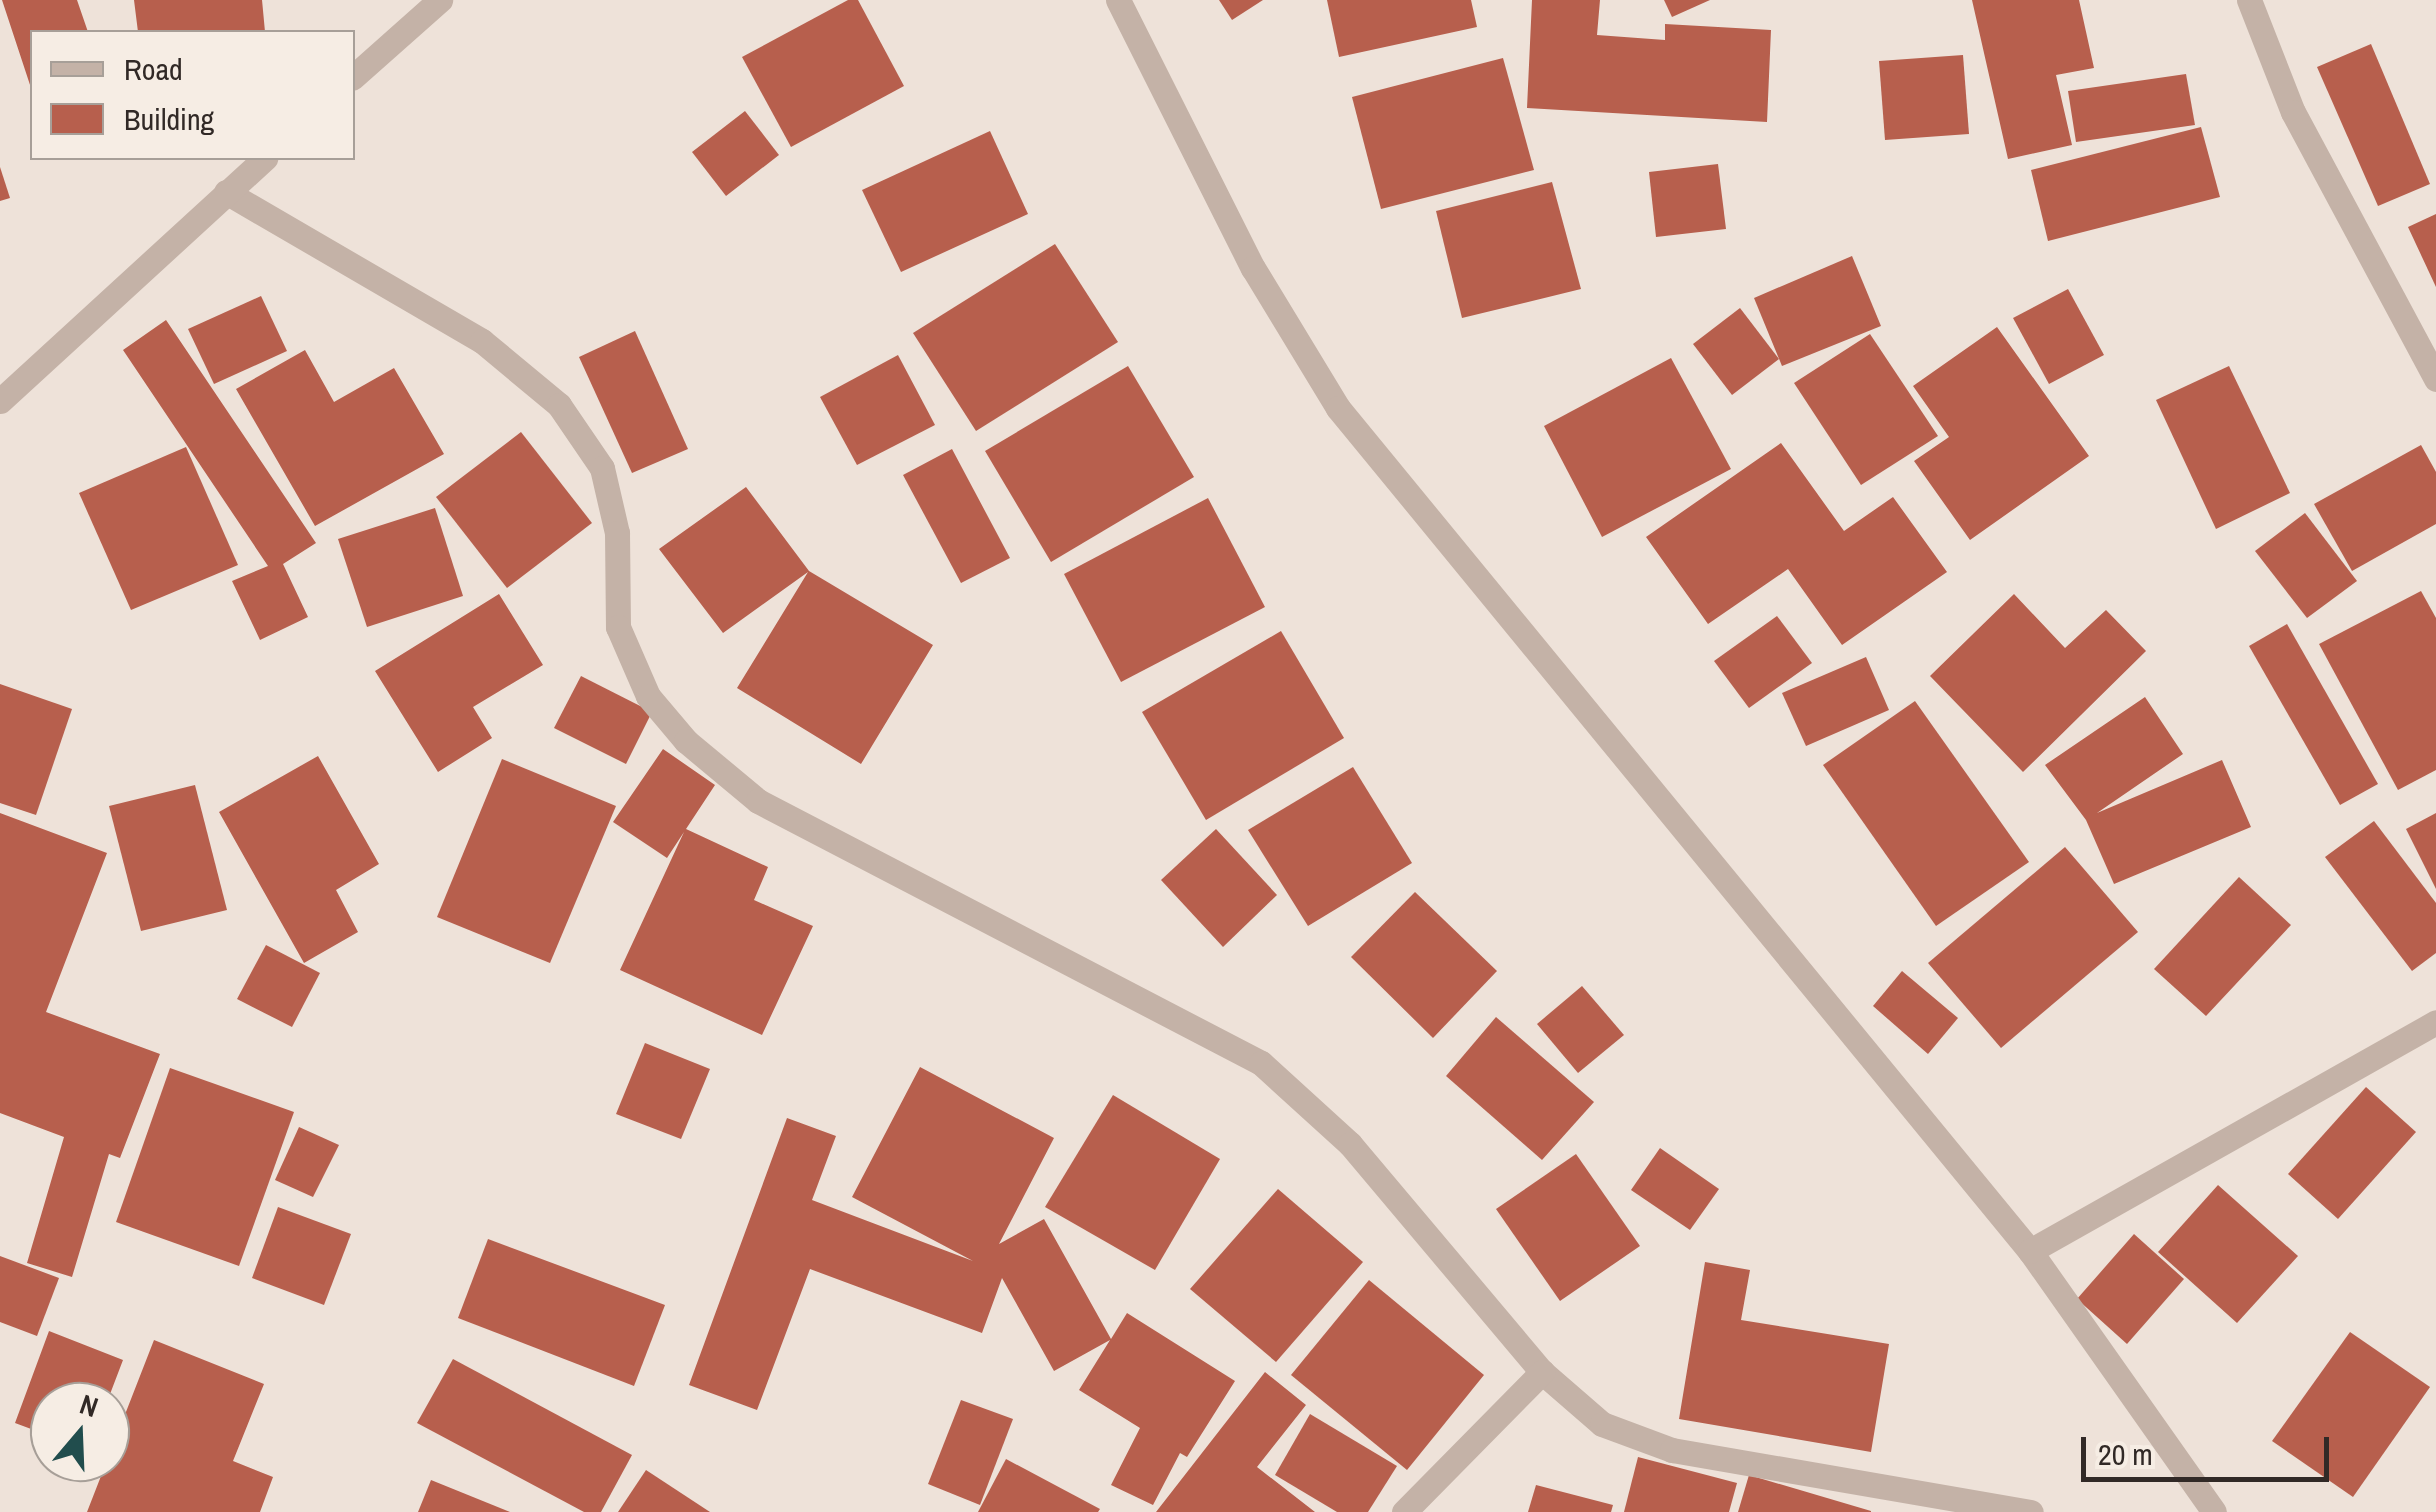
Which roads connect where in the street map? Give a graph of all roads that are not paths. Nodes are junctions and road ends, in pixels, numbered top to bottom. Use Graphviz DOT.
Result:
graph roads {
  1 [pos="440,0"];
  2 [pos="1118,0"];
  3 [pos="2249,0"];
  4 [pos="355,75"];
  5 [pos="263,160"];
  6 [pos="226,192"];
  7 [pos="2436,379"];
  8 [pos="0,401"];
  9 [pos="2436,1022"];
  10 [pos="2030,1250"];
  11 [pos="1542,1372"];
  12 [pos="1404,1512"];
  13 [pos="2031,1512"];
  14 [pos="2214,1512"];
  1 -- 4 [label="street"];
  2 -- 10 [label="street"];
  3 -- 7 [label="street"];
  5 -- 6 [label="street"];
  6 -- 8 [label="street"];
  6 -- 11 [label="street"];
  9 -- 10 [label="street"];
  10 -- 14 [label="street"];
  11 -- 12 [label="street"];
  11 -- 13 [label="street"];
}
